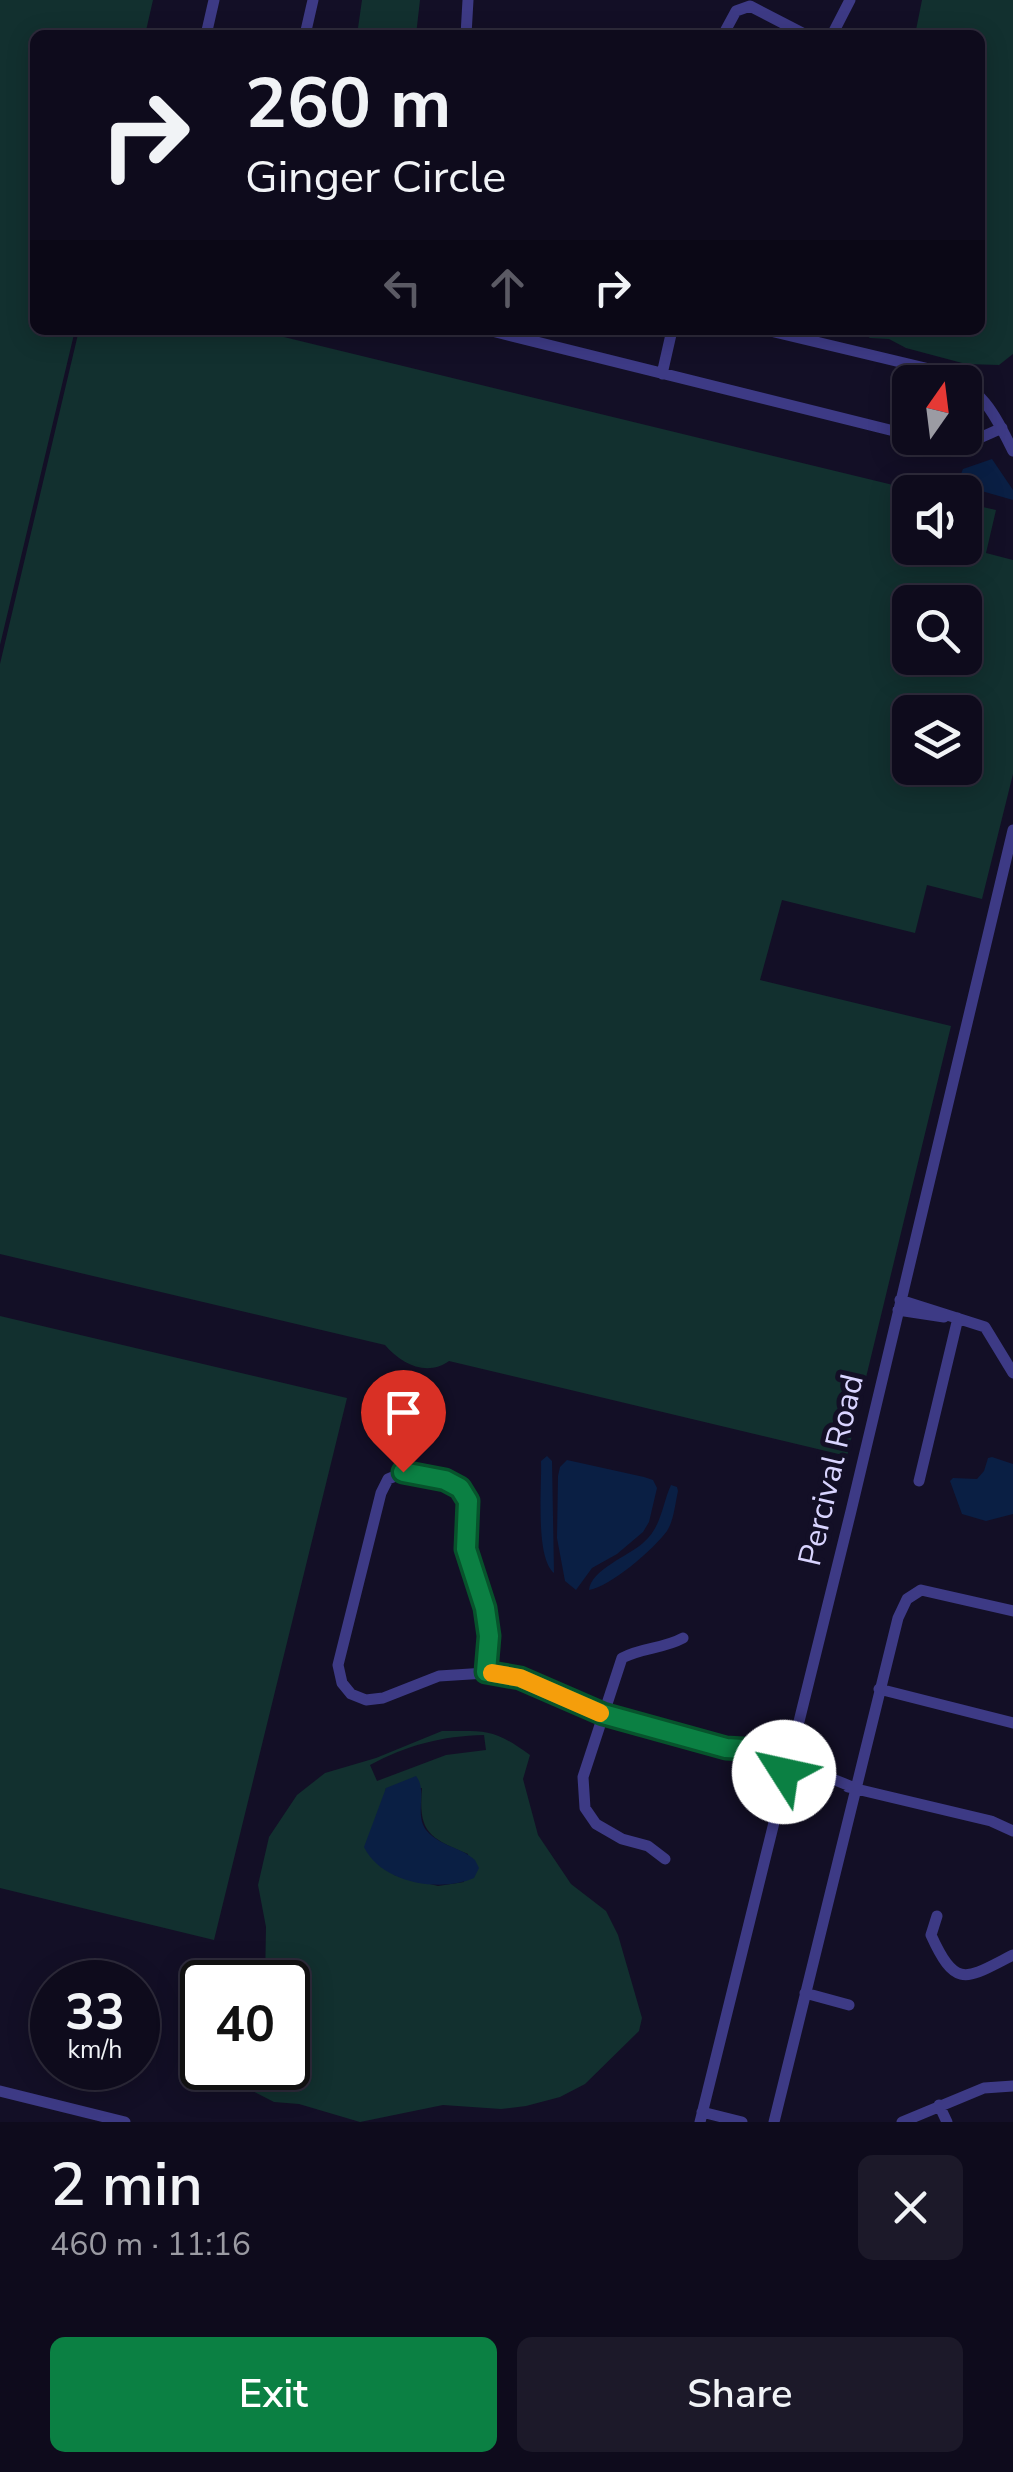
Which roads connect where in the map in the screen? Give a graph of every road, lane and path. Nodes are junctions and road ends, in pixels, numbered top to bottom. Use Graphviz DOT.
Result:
graph roads {
  1 [pos="214,0"];
  2 [pos="313,0"];
  3 [pos="468,0"];
  4 [pos="850,0"];
  5 [pos="207,30"];
  6 [pos="306,30"];
  7 [pos="466,30"];
  8 [pos="726,30"];
  9 [pos="796,30"];
  10 [pos="835,30"];
  11 [pos="508,335"];
  12 [pos="671,335"];
  13 [pos="787,335"];
  14 [pos="662,374"];
  15 [pos="1002,428"];
  16 [pos="892,430"];
  17 [pos="982,437"];
  18 [pos="1013,451"];
  19 [pos="1013,830"];
  20 [pos="899,1305"];
  21 [pos="958,1318"];
  22 [pos="1013,1374"];
  23 [pos="920,1481"];
  24 [pos="1013,1611"];
  25 [pos="683,1638"];
  26 [pos="486,1672"];
  27 [pos="879,1689"];
  28 [pos="603,1714"];
  29 [pos="1013,1723"];
  30 [pos="786,1767"];
  31 [pos="855,1788"];
  32 [pos="1013,1831"];
  33 [pos="665,1859"];
  34 [pos="937,1916"];
  35 [pos="1013,1955"];
  36 [pos="805,1994"];
  37 [pos="849,2005"];
  38 [pos="1013,2086"];
  39 [pos="0,2091"];
  40 [pos="938,2106"];
  41 [pos="702,2119"];
  42 [pos="125,2122"];
  43 [pos="742,2122"];
  44 [pos="774,2122"];
  45 [pos="902,2122"];
  46 [pos="947,2122"];
  1 -- 5 [label="street"];
  2 -- 6 [label="street"];
  3 -- 7 [label="street"];
  4 -- 10 [label="street"];
  8 -- 9 [label="street"];
  11 -- 14 [label="street"];
  12 -- 14 [label="street"];
  13 -- 15 [label="street"];
  14 -- 16 [label="street"];
  15 -- 17 [label="street"];
  15 -- 18 [label="street"];
  19 -- 20 [label="street, Percival Road"];
  20 -- 21 [label="street"];
  20 -- 30 [label="street, Percival Road"];
  21 -- 22 [label="street"];
  21 -- 23 [label="street"];
  24 -- 27 [label="street"];
  25 -- 28 [label="street"];
  26 -- 26 [label="street"];
  26 -- 28 [label="street"];
  27 -- 29 [label="street"];
  27 -- 31 [label="street"];
  28 -- 30 [label="street"];
  28 -- 33 [label="street"];
  30 -- 31 [label="street"];
  30 -- 41 [label="street, Percival Road"];
  31 -- 32 [label="street"];
  31 -- 36 [label="street"];
  34 -- 35 [label="street"];
  36 -- 37 [label="street"];
  36 -- 44 [label="street"];
  38 -- 40 [label="street"];
  39 -- 42 [label="street"];
  40 -- 45 [label="street"];
  40 -- 46 [label="street"];
  41 -- 43 [label="street"];
}
